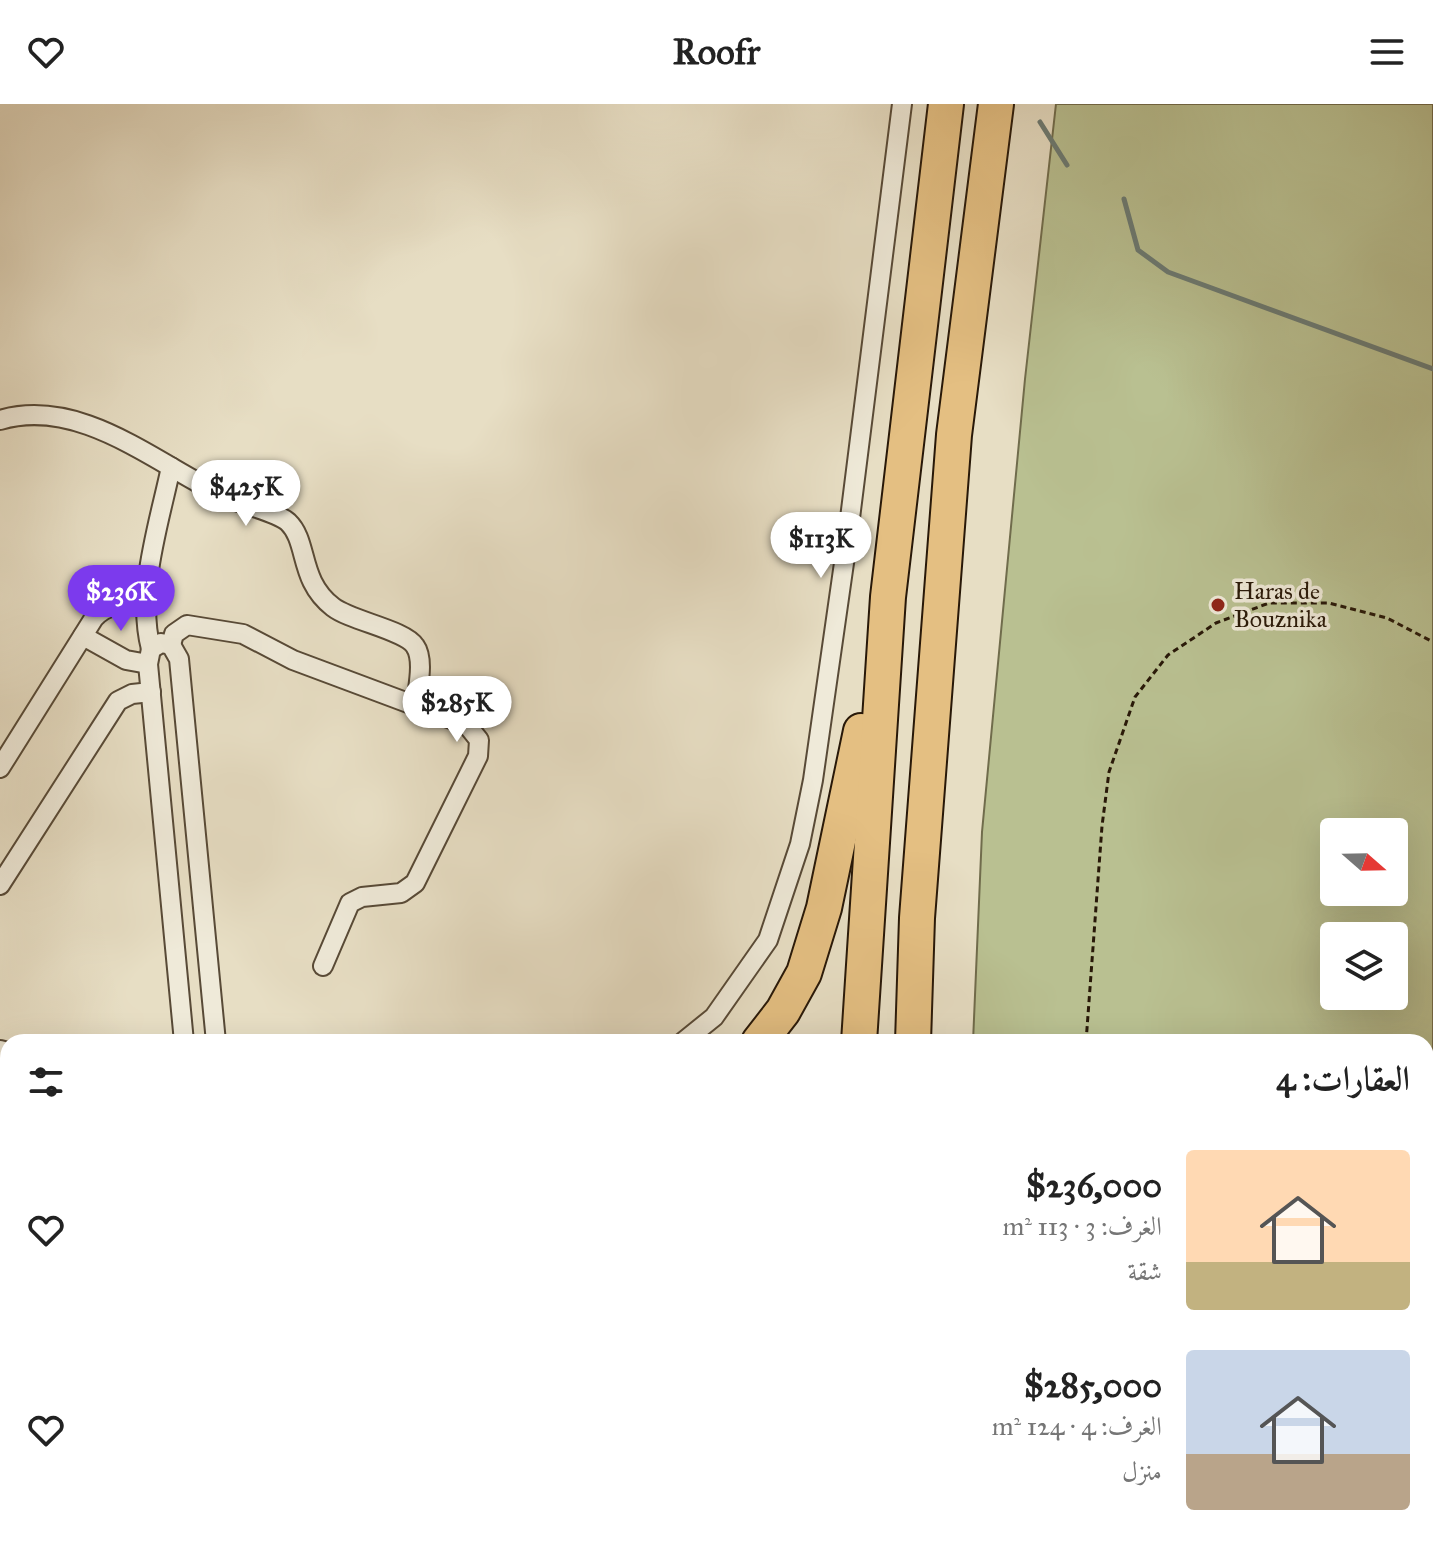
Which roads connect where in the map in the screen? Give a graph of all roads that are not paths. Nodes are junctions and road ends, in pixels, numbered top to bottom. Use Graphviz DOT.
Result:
graph roads {
  1 [pos="902,104"];
  2 [pos="946,104"];
  3 [pos="996,104"];
  4 [pos="0,420"];
  5 [pos="171,467"];
  6 [pos="888,597"];
  7 [pos="145,607"];
  8 [pos="83,636"];
  9 [pos="171,645"];
  10 [pos="150,656"];
  11 [pos="151,692"];
  12 [pos="416,706"];
  13 [pos="0,768"];
  14 [pos="200,873"];
  15 [pos="168,875"];
  16 [pos="0,885"];
  17 [pos="323,966"];
  18 [pos="183,1034"];
  19 [pos="215,1034"];
  20 [pos="693,1034"];
  21 [pos="765,1034"];
  22 [pos="860,1034"];
  23 [pos="913,1034"];
  1 -- 20 [label="street"];
  2 -- 6 [label="highway"];
  3 -- 23 [label="highway"];
  4 -- 5 [label="street"];
  5 -- 7 [label="street"];
  5 -- 12 [label="street"];
  6 -- 21 [label="highway"];
  6 -- 22 [label="highway"];
  7 -- 8 [label="street"];
  7 -- 10 [label="street"];
  8 -- 10 [label="street"];
  8 -- 13 [label="street"];
  9 -- 10 [label="street"];
  9 -- 12 [label="street"];
  9 -- 14 [label="street"];
  10 -- 11 [label="street"];
  11 -- 15 [label="street"];
  11 -- 16 [label="street"];
  12 -- 17 [label="street"];
  14 -- 15 [label="street"];
  14 -- 19 [label="street"];
  15 -- 18 [label="street"];
}
